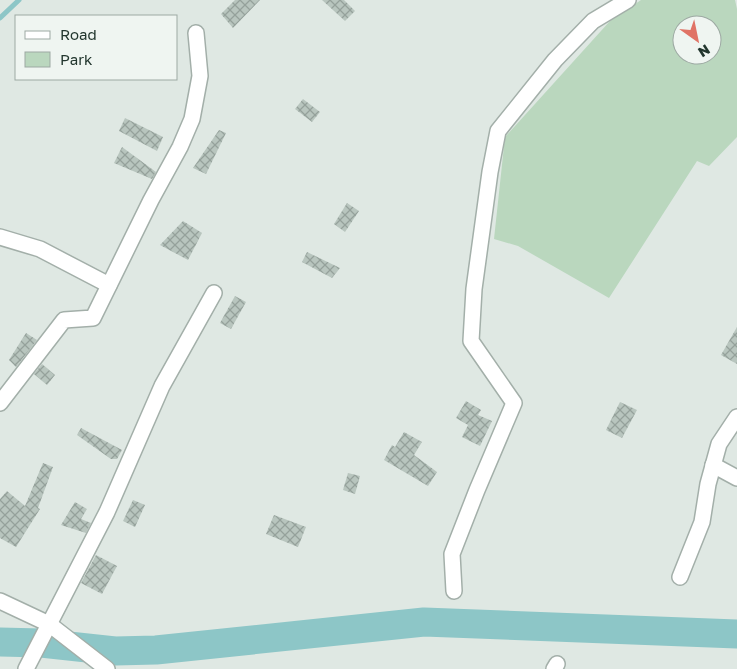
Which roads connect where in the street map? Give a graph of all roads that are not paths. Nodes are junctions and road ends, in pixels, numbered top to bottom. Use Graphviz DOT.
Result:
graph roads {
  1 [pos="628,0"];
  2 [pos="196,33"];
  3 [pos="0,237"];
  4 [pos="110,285"];
  5 [pos="214,293"];
  6 [pos="0,403"];
  7 [pos="737,417"];
  8 [pos="713,465"];
  9 [pos="737,478"];
  10 [pos="680,577"];
  11 [pos="454,591"];
  12 [pos="0,601"];
  13 [pos="49,624"];
  14 [pos="26,669"];
  15 [pos="107,669"];
  1 -- 11 [label="street"];
  2 -- 4 [label="street"];
  3 -- 4 [label="street"];
  4 -- 6 [label="street"];
  5 -- 13 [label="street"];
  7 -- 8 [label="street"];
  8 -- 9 [label="street"];
  8 -- 10 [label="street"];
  12 -- 13 [label="street"];
  13 -- 14 [label="street"];
  13 -- 15 [label="street"];
}
